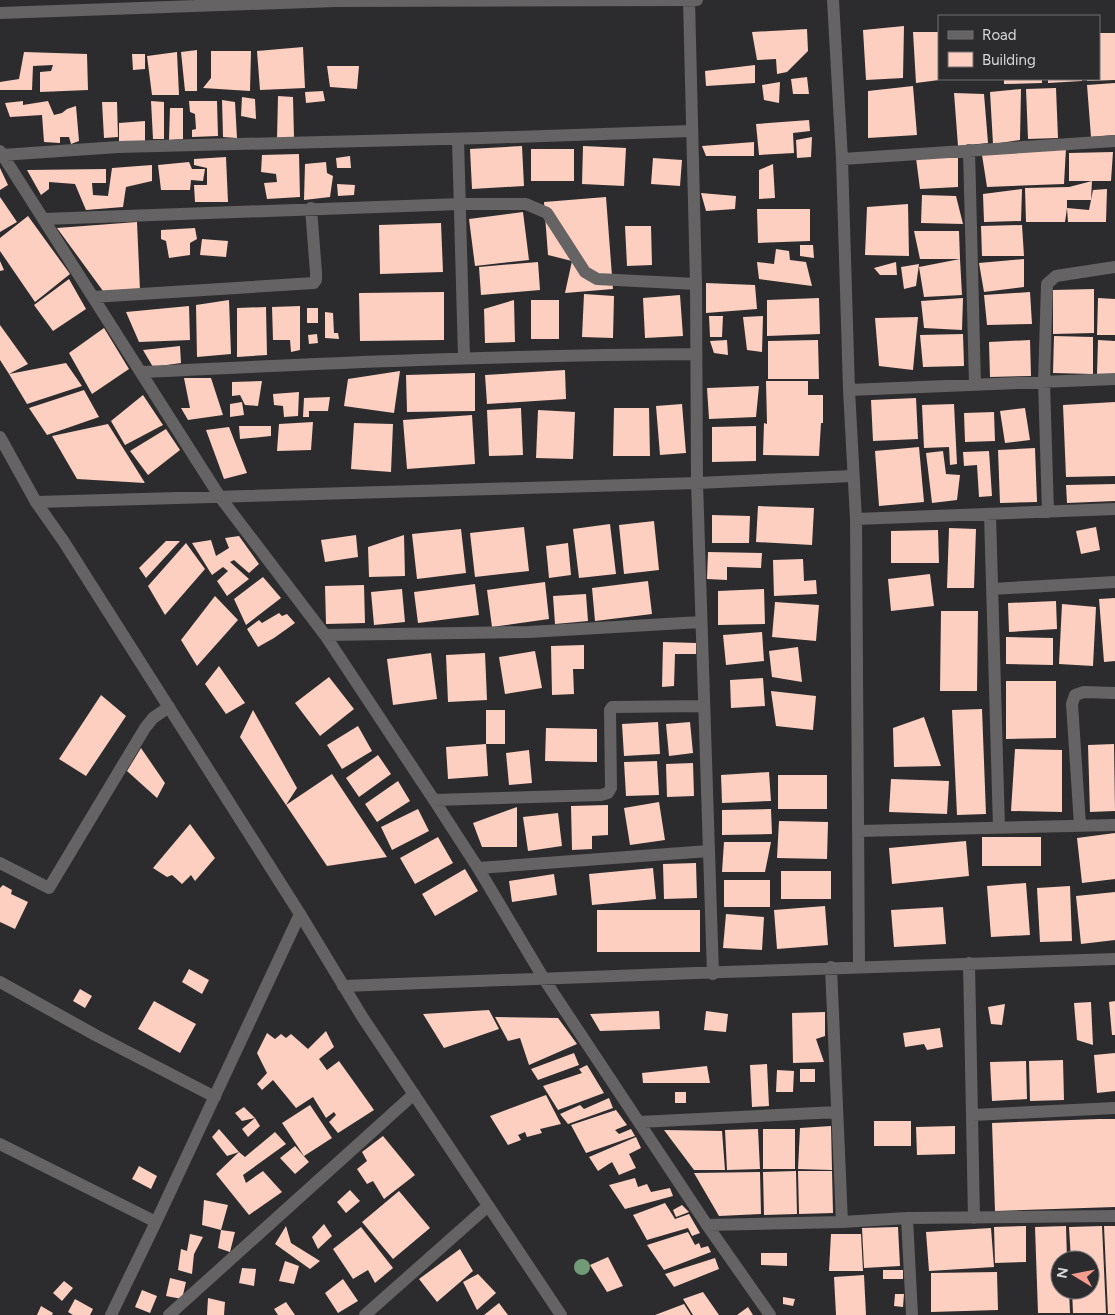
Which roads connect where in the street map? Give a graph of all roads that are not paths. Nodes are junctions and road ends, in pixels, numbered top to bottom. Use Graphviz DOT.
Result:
graph roads {
  1 [pos="689,0"];
  2 [pos="697,0"];
  3 [pos="833,0"];
  4 [pos="336,1"];
  5 [pos="0,13"];
  6 [pos="691,131"];
  7 [pos="458,139"];
  8 [pos="1115,141"];
  9 [pos="969,150"];
  10 [pos="1,153"];
  11 [pos="842,159"];
  12 [pos="460,204"];
  13 [pos="311,208"];
  14 [pos="43,218"];
  15 [pos="1115,267"];
  16 [pos="696,284"];
  17 [pos="93,297"];
  18 [pos="696,354"];
  19 [pos="464,358"];
  20 [pos="142,372"];
  21 [pos="1115,379"];
  22 [pos="1044,382"];
  23 [pos="975,385"];
  24 [pos="849,390"];
  25 [pos="0,436"];
  26 [pos="853,476"];
  27 [pos="697,483"];
  28 [pos="220,497"];
  29 [pos="36,502"];
  30 [pos="1115,509"];
  31 [pos="1048,512"];
  32 [pos="990,514"];
  33 [pos="856,519"];
  34 [pos="1115,582"];
  35 [pos="992,589"];
  36 [pos="701,622"];
  37 [pos="325,636"];
  38 [pos="1115,693"];
  39 [pos="704,706"];
  40 [pos="169,707"];
  41 [pos="434,800"];
  42 [pos="1115,824"];
  43 [pos="1080,825"];
  44 [pos="999,828"];
  45 [pos="858,831"];
  46 [pos="709,851"];
  47 [pos="0,863"];
  48 [pos="478,868"];
  49 [pos="300,914"];
  50 [pos="1115,959"];
  51 [pos="968,963"];
  52 [pos="859,966"];
  53 [pos="831,967"];
  54 [pos="713,974"];
  55 [pos="544,979"];
  56 [pos="0,982"];
  57 [pos="343,986"];
  58 [pos="414,1094"];
  59 [pos="215,1097"];
  60 [pos="1115,1108"];
  61 [pos="837,1112"];
  62 [pos="973,1115"];
  63 [pos="639,1122"];
  64 [pos="0,1144"];
  65 [pos="488,1206"];
  66 [pos="1115,1216"];
  67 [pos="907,1218"];
  68 [pos="974,1218"];
  69 [pos="156,1222"];
  70 [pos="842,1222"];
  71 [pos="707,1225"];
  72 [pos="374,1312"];
  73 [pos="111,1315"];
  74 [pos="169,1315"];
  75 [pos="561,1315"];
  76 [pos="770,1315"];
  77 [pos="912,1315"];
  1 -- 2 [label="street"];
  1 -- 4 [label="street"];
  1 -- 6 [label="street"];
  3 -- 11 [label="street"];
  4 -- 5 [label="street"];
  6 -- 7 [label="street"];
  6 -- 16 [label="street"];
  7 -- 10 [label="street"];
  7 -- 12 [label="street"];
  8 -- 9 [label="street"];
  9 -- 11 [label="street"];
  9 -- 23 [label="street"];
  10 -- 14 [label="street"];
  11 -- 24 [label="street"];
  12 -- 13 [label="street"];
  12 -- 16 [label="street"];
  12 -- 19 [label="street"];
  13 -- 14 [label="street"];
  13 -- 17 [label="street"];
  14 -- 17 [label="street"];
  15 -- 22 [label="street"];
  16 -- 18 [label="street"];
  17 -- 20 [label="street"];
  18 -- 19 [label="street"];
  18 -- 27 [label="street"];
  19 -- 20 [label="street"];
  20 -- 28 [label="street"];
  21 -- 22 [label="street"];
  22 -- 23 [label="street"];
  22 -- 31 [label="street"];
  23 -- 24 [label="street"];
  24 -- 26 [label="street"];
  25 -- 29 [label="street"];
  26 -- 27 [label="street"];
  26 -- 33 [label="street"];
  27 -- 28 [label="street"];
  27 -- 36 [label="street"];
  28 -- 29 [label="street"];
  28 -- 37 [label="street"];
  29 -- 40 [label="street"];
  30 -- 31 [label="street"];
  31 -- 32 [label="street"];
  32 -- 33 [label="street"];
  32 -- 35 [label="street"];
  33 -- 45 [label="street"];
  34 -- 35 [label="street"];
  35 -- 44 [label="street"];
  36 -- 37 [label="street"];
  36 -- 39 [label="street"];
  37 -- 41 [label="street"];
  38 -- 43 [label="street"];
  39 -- 41 [label="street"];
  39 -- 46 [label="street"];
  40 -- 47 [label="street"];
  40 -- 49 [label="street"];
  41 -- 48 [label="street"];
  42 -- 43 [label="street"];
  43 -- 44 [label="street"];
  44 -- 45 [label="street"];
  45 -- 52 [label="street"];
  46 -- 48 [label="street"];
  46 -- 54 [label="street"];
  48 -- 55 [label="street"];
  49 -- 57 [label="street"];
  49 -- 59 [label="street"];
  50 -- 51 [label="street"];
  51 -- 52 [label="street"];
  51 -- 62 [label="street"];
  52 -- 53 [label="street"];
  53 -- 54 [label="street"];
  53 -- 61 [label="street"];
  54 -- 55 [label="street"];
  55 -- 57 [label="street"];
  55 -- 63 [label="street"];
  56 -- 59 [label="street"];
  57 -- 58 [label="street"];
  58 -- 65 [label="street"];
  58 -- 74 [label="street"];
  59 -- 69 [label="street"];
  60 -- 62 [label="street"];
  61 -- 63 [label="street"];
  61 -- 70 [label="street"];
  62 -- 68 [label="street"];
  63 -- 71 [label="street"];
  64 -- 69 [label="street"];
  65 -- 72 [label="street"];
  65 -- 75 [label="street"];
  66 -- 68 [label="street"];
  67 -- 68 [label="street"];
  67 -- 70 [label="street"];
  67 -- 77 [label="street"];
  69 -- 73 [label="street"];
  70 -- 71 [label="street"];
  71 -- 76 [label="street"];
}
